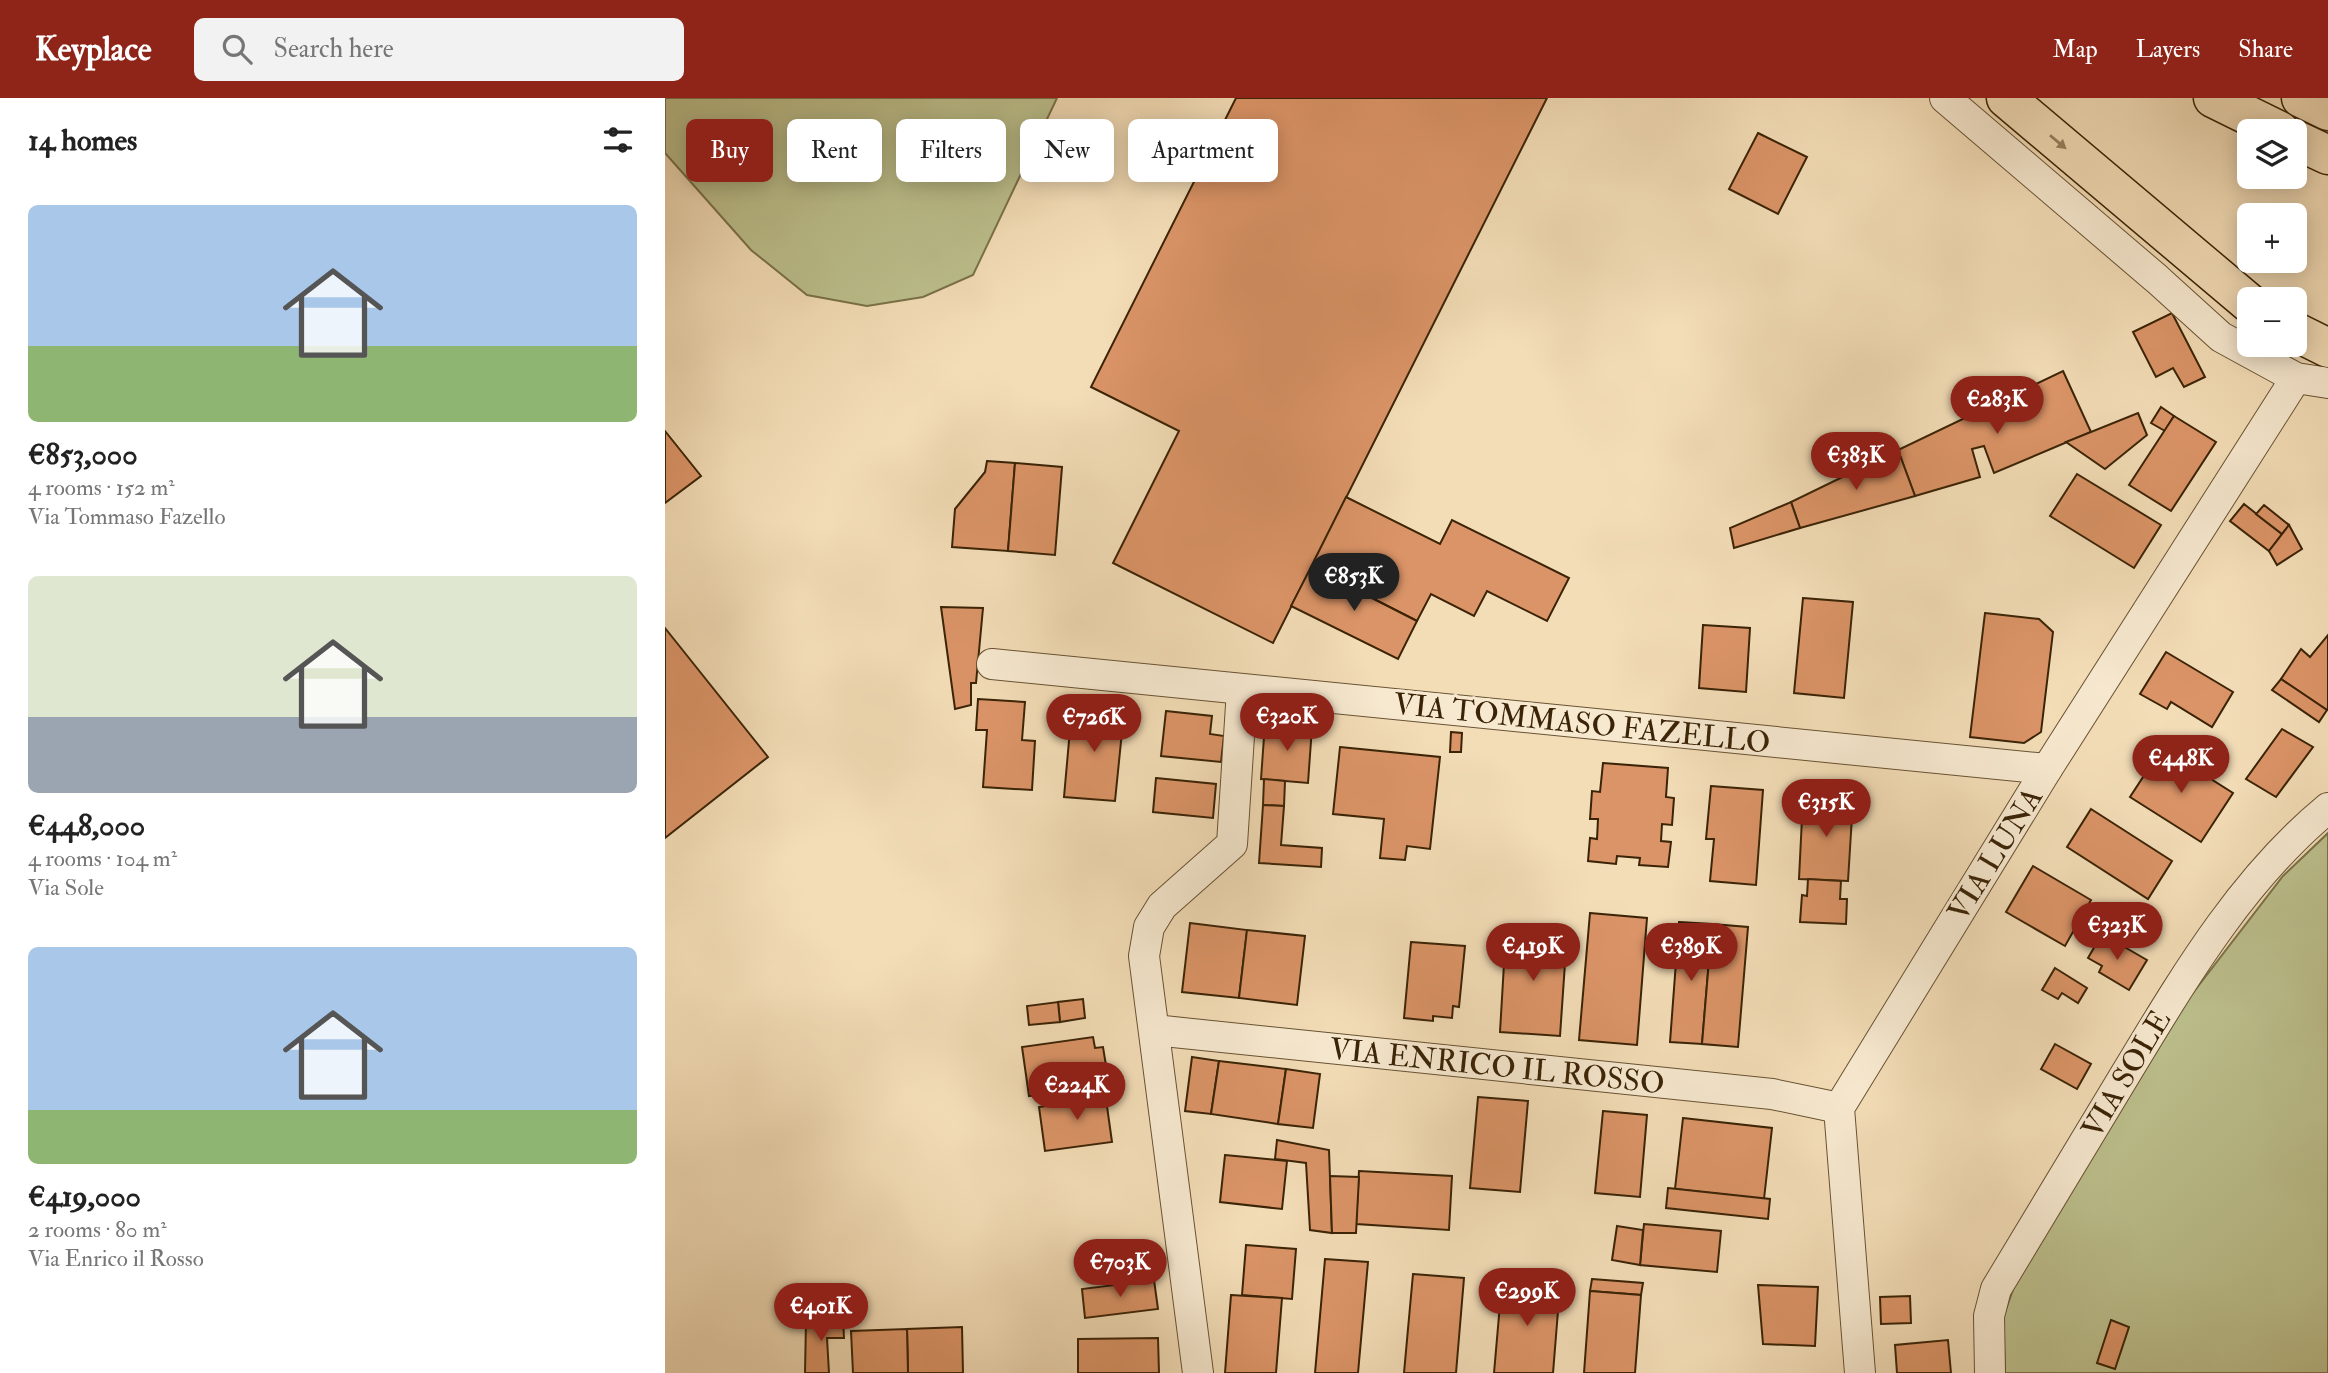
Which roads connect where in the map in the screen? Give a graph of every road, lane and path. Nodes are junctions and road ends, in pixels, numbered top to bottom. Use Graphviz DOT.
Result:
graph roads {
  1 [pos="1945,98"];
  2 [pos="2006,98"];
  3 [pos="2213,98"];
  4 [pos="2301,98"];
  5 [pos="2328,111"];
  6 [pos="2256,119"];
  7 [pos="2307,145"];
  8 [pos="2328,155"];
  9 [pos="2237,293"];
  10 [pos="2307,338"];
  11 [pos="2328,348"];
  12 [pos="2295,378"];
  13 [pos="2328,383"];
  14 [pos="992,664"];
  15 [pos="1243,690"];
  16 [pos="2047,769"];
  17 [pos="2328,808"];
  18 [pos="1154,1030"];
  19 [pos="1839,1108"];
  20 [pos="1198,1373"];
  21 [pos="1860,1373"];
  22 [pos="1990,1373"];
  1 -- 12 [label="street"];
  2 -- 9 [label="main road, one-way"];
  3 -- 6 [label="main road"];
  4 -- 5 [label="main road"];
  7 -- 8 [label="main road"];
  10 -- 11 [label="main road"];
  12 -- 13 [label="street"];
  12 -- 16 [label="street, VIA LUNA"];
  14 -- 15 [label="street, VIA TOMMASO FAZELLO"];
  15 -- 16 [label="street, VIA TOMMASO FAZELLO"];
  15 -- 18 [label="street"];
  16 -- 19 [label="street, VIA LUNA"];
  17 -- 22 [label="street, VIA SOLE"];
  18 -- 19 [label="street, VIA ENRICO IL ROSSO"];
  18 -- 20 [label="street"];
  19 -- 21 [label="street"];
}
